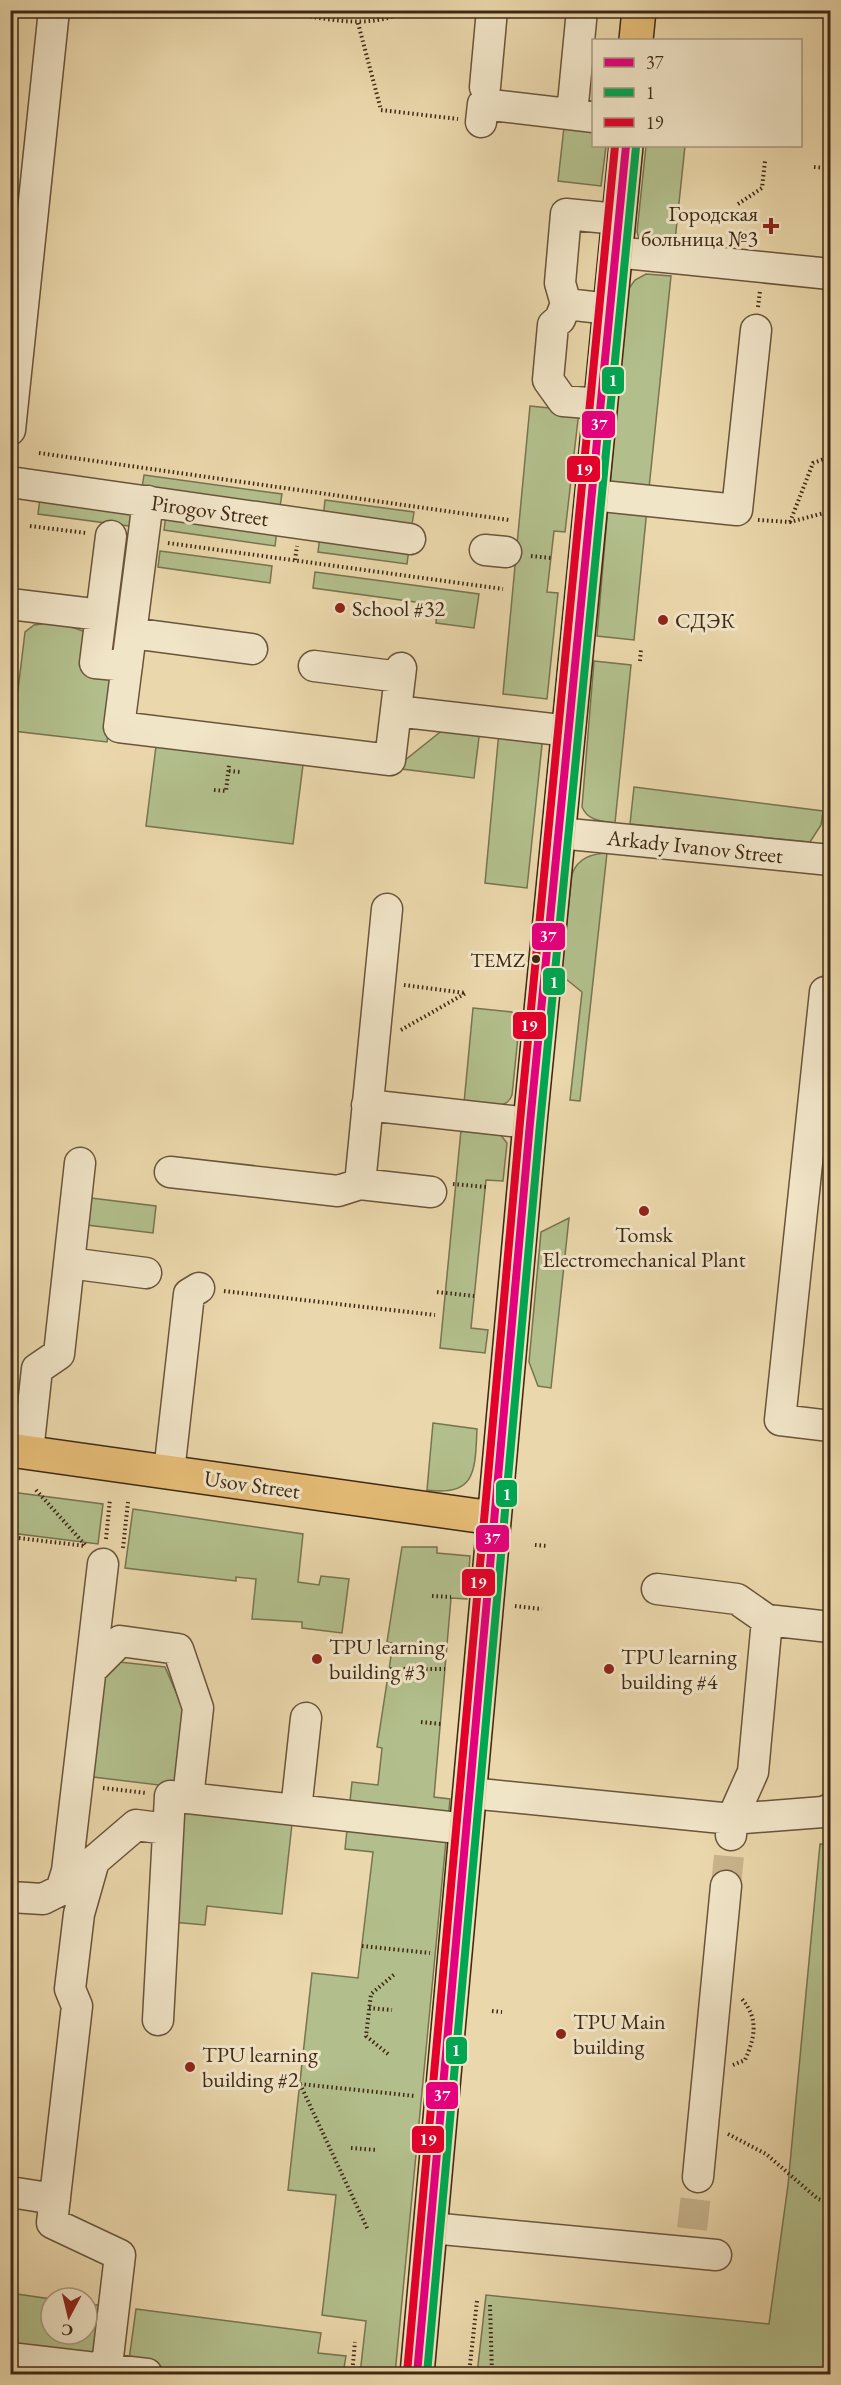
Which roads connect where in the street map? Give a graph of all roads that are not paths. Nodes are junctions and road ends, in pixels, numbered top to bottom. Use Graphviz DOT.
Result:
graph roads {
  1 [pos="54,10"];
  2 [pos="492,10"];
  3 [pos="582,10"];
  4 [pos="639,10"];
  5 [pos="636,39"];
  6 [pos="485,87"];
  7 [pos="583,115"];
  8 [pos="481,122"];
  9 [pos="626,147"];
  10 [pos="618,219"];
  11 [pos="615,252"];
  12 [pos="831,274"];
  13 [pos="566,304"];
  14 [pos="610,309"];
  15 [pos="756,330"];
  16 [pos="600,404"];
  17 [pos="10,430"];
  18 [pos="10,482"];
  19 [pos="592,495"];
  20 [pos="148,501"];
  21 [pos="111,536"];
  22 [pos="410,539"];
  23 [pos="10,604"];
  24 [pos="101,615"];
  25 [pos="131,633"];
  26 [pos="252,650"];
  27 [pos="127,666"];
  28 [pos="314,666"];
  29 [pos="396,711"];
  30 [pos="569,731"];
  31 [pos="559,833"];
  32 [pos="831,860"];
  33 [pos="387,909"];
  34 [pos="831,993"];
  35 [pos="367,1105"];
  36 [pos="530,1124"];
  37 [pos="80,1163"];
  38 [pos="170,1172"];
  39 [pos="360,1184"];
  40 [pos="439,1188"];
  41 [pos="69,1263"];
  42 [pos="146,1273"];
  43 [pos="199,1288"];
  44 [pos="831,1426"];
  45 [pos="19,1451"];
  46 [pos="169,1472"];
  47 [pos="493,1518"];
  48 [pos="95,1555"];
  49 [pos="657,1589"];
  50 [pos="767,1620"];
  51 [pos="831,1627"];
  52 [pos="91,1670"];
  53 [pos="306,1718"];
  54 [pos="470,1793"];
  55 [pos="179,1797"];
  56 [pos="831,1809"];
  57 [pos="296,1810"];
  58 [pos="731,1827"];
  59 [pos="167,1829"];
  60 [pos="467,1829"];
  61 [pos="726,1886"];
  62 [pos="10,1898"];
  63 [pos="158,2020"];
  64 [pos="698,2177"];
  65 [pos="10,2192"];
  66 [pos="55,2199"];
  67 [pos="431,2228"];
  68 [pos="700,2246"];
  69 [pos="10,2358"];
  70 [pos="106,2372"];
  71 [pos="147,2374"];
  72 [pos="417,2374"];
  1 -- 17 [label="street"];
  2 -- 6 [label="street"];
  3 -- 7 [label="street"];
  4 -- 5 [label="main road"];
  7 -- 8 [label="street"];
  9 -- 10 [label="main road"];
  10 -- 11 [label="main road"];
  10 -- 13 [label="street"];
  11 -- 12 [label="street"];
  11 -- 14 [label="main road"];
  13 -- 14 [label="street"];
  13 -- 16 [label="street"];
  14 -- 16 [label="main road"];
  15 -- 19 [label="street"];
  16 -- 19 [label="main road"];
  18 -- 20 [label="street, Pirogov Street"];
  19 -- 30 [label="main road"];
  20 -- 22 [label="street, Pirogov Street"];
  20 -- 25 [label="street"];
  21 -- 24 [label="street"];
  23 -- 24 [label="street"];
  24 -- 27 [label="street"];
  25 -- 26 [label="street"];
  25 -- 27 [label="street"];
  27 -- 29 [label="street"];
  28 -- 29 [label="street"];
  29 -- 30 [label="street"];
  30 -- 31 [label="main road"];
  31 -- 32 [label="street, Arkady Ivanov Street"];
  31 -- 36 [label="main road"];
  33 -- 35 [label="street"];
  34 -- 44 [label="street"];
  35 -- 36 [label="street"];
  35 -- 39 [label="street"];
  36 -- 47 [label="main road"];
  37 -- 41 [label="street"];
  38 -- 39 [label="street"];
  39 -- 40 [label="street"];
  41 -- 42 [label="street"];
  41 -- 45 [label="street"];
  43 -- 46 [label="street"];
  45 -- 46 [label="main road, Usov Street"];
  46 -- 47 [label="main road, Usov Street"];
  47 -- 54 [label="main road"];
  48 -- 52 [label="street"];
  49 -- 50 [label="street"];
  50 -- 51 [label="street"];
  50 -- 58 [label="street"];
  52 -- 55 [label="street"];
  52 -- 62 [label="street"];
  53 -- 57 [label="street"];
  54 -- 58 [label="street"];
  54 -- 60 [label="main road"];
  55 -- 57 [label="street"];
  55 -- 59 [label="street"];
  56 -- 58 [label="street"];
  57 -- 60 [label="street"];
  59 -- 63 [label="street"];
  59 -- 66 [label="street"];
  60 -- 67 [label="main road"];
  61 -- 64 [label="street"];
  65 -- 66 [label="street"];
  66 -- 70 [label="street"];
  67 -- 68 [label="street"];
  67 -- 72 [label="main road"];
  69 -- 70 [label="street"];
  70 -- 71 [label="street"];
}
